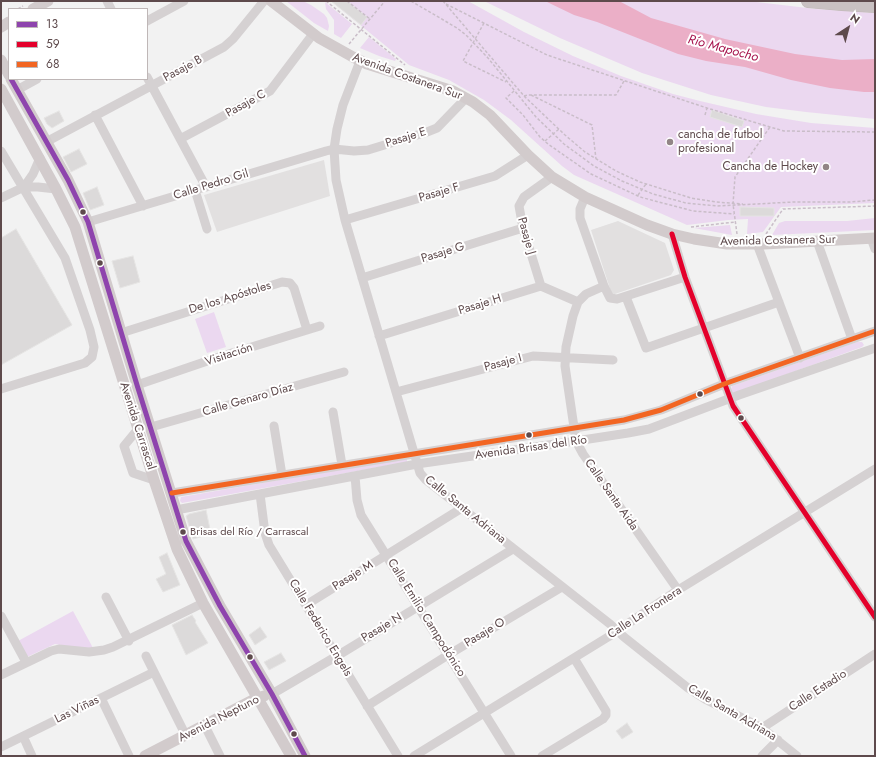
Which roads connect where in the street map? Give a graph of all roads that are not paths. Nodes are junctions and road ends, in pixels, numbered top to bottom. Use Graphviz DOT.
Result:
graph roads {
  1 [pos="48,1"];
  2 [pos="184,1"];
  3 [pos="264,1"];
  4 [pos="271,1"];
  5 [pos="808,1"];
  6 [pos="875,6"];
  7 [pos="35,8"];
  8 [pos="148,20"];
  9 [pos="313,34"];
  10 [pos="1,60"];
  11 [pos="360,61"];
  12 [pos="8,73"];
  13 [pos="148,79"];
  14 [pos="12,80"];
  15 [pos="35,80"];
  16 [pos="152,85"];
  17 [pos="1,89"];
  18 [pos="17,90"];
  19 [pos="466,98"];
  20 [pos="95,115"];
  21 [pos="180,139"];
  22 [pos="46,142"];
  23 [pos="334,149"];
  24 [pos="1,151"];
  25 [pos="528,155"];
  26 [pos="40,158"];
  27 [pos="552,177"];
  28 [pos="24,187"];
  29 [pos="206,187"];
  30 [pos="56,189"];
  31 [pos="195,190"];
  32 [pos="585,197"];
  33 [pos="1,198"];
  34 [pos="143,206"];
  35 [pos="345,220"];
  36 [pos="88,222"];
  37 [pos="523,228"];
  38 [pos="207,229"];
  39 [pos="672,234"];
  40 [pos="873,238"];
  41 [pos="760,241"];
  42 [pos="817,241"];
  43 [pos="875,249"];
  44 [pos="685,277"];
  45 [pos="362,278"];
  46 [pos="541,286"];
  47 [pos="604,286"];
  48 [pos="626,297"];
  49 [pos="578,302"];
  50 [pos="779,302"];
  51 [pos="320,326"];
  52 [pos="703,328"];
  53 [pos="307,330"];
  54 [pos="875,331"];
  55 [pos="121,333"];
  56 [pos="862,335"];
  57 [pos="380,336"];
  58 [pos="852,339"];
  59 [pos="875,345"];
  60 [pos="875,348"];
  61 [pos="565,358"];
  62 [pos="800,358"];
  63 [pos="613,360"];
  64 [pos="344,372"];
  65 [pos="724,384"];
  66 [pos="137,385"];
  67 [pos="1,389"];
  68 [pos="396,392"];
  69 [pos="729,398"];
  70 [pos="332,412"];
  71 [pos="274,426"];
  72 [pos="151,427"];
  73 [pos="574,427"];
  74 [pos="138,429"];
  75 [pos="576,442"];
  76 [pos="415,453"];
  77 [pos="417,464"];
  78 [pos="342,465"];
  79 [pos="875,469"];
  80 [pos="282,475"];
  81 [pos="355,476"];
  82 [pos="154,480"];
  83 [pos="172,493"];
  84 [pos="260,494"];
  85 [pos="462,508"];
  86 [pos="176,510"];
  87 [pos="805,512"];
  88 [pos="513,549"];
  89 [pos="386,555"];
  90 [pos="562,587"];
  91 [pos="678,590"];
  92 [pos="106,597"];
  93 [pos="203,603"];
  94 [pos="306,605"];
  95 [pos="220,606"];
  96 [pos="418,606"];
  97 [pos="1,616"];
  98 [pos="875,617"];
  99 [pos="617,631"];
  100 [pos="129,640"];
  101 [pos="875,654"];
  102 [pos="448,655"];
  103 [pos="146,656"];
  104 [pos="336,656"];
  105 [pos="574,658"];
  106 [pos="26,662"];
  107 [pos="154,672"];
  108 [pos="1,675"];
  109 [pos="272,694"];
  110 [pos="101,698"];
  111 [pos="257,698"];
  112 [pos="367,706"];
  113 [pos="485,714"];
  114 [pos="205,726"];
  115 [pos="762,728"];
  116 [pos="23,736"];
  117 [pos="186,736"];
  118 [pos="778,740"];
  119 [pos="1,747"];
  120 [pos="158,753"];
  121 [pos="32,756"];
  122 [pos="129,756"];
  123 [pos="145,756"];
  124 [pos="220,756"];
  125 [pos="290,756"];
  126 [pos="305,756"];
  127 [pos="398,756"];
  128 [pos="414,756"];
  129 [pos="511,756"];
  130 [pos="542,756"];
  131 [pos="762,756"];
  132 [pos="797,756"];
  1 -- 7 [label="main road"];
  2 -- 8 [label="street"];
  3 -- 16 [label="street, Pasaje B"];
  4 -- 9 [label="main road, Avenida Costanera Sur"];
  5 -- 6 [label="highway"];
  9 -- 11 [label="main road, Avenida Costanera Sur"];
  9 -- 21 [label="street, Pasaje C"];
  10 -- 12 [label="main road"];
  11 -- 19 [label="main road, Avenida Costanera Sur"];
  11 -- 23 [label="street, Calle Santa Adriana"];
  13 -- 16 [label="street"];
  14 -- 18 [label="main road, Avenida Carrascal"];
  15 -- 18 [label="street"];
  16 -- 20 [label="street, Pasaje B"];
  16 -- 21 [label="street"];
  17 -- 26 [label="main road, Avenida Carrascal"];
  18 -- 22 [label="main road, Avenida Carrascal"];
  19 -- 23 [label="street, Pasaje E"];
  19 -- 25 [label="main road, Avenida Costanera Sur"];
  20 -- 22 [label="street, Pasaje B"];
  20 -- 34 [label="street"];
  21 -- 29 [label="street"];
  22 -- 36 [label="main road, Avenida Carrascal"];
  23 -- 29 [label="street, Calle Pedro Gil"];
  23 -- 35 [label="street, Calle Santa Adriana"];
  24 -- 28 [label="street"];
  25 -- 27 [label="main road, Avenida Costanera Sur"];
  25 -- 35 [label="street, Pasaje F"];
  26 -- 28 [label="street"];
  26 -- 30 [label="main road, Avenida Carrascal"];
  27 -- 32 [label="main road, Avenida Costanera Sur"];
  27 -- 37 [label="street, Pasaje J"];
  28 -- 30 [label="street"];
  28 -- 33 [label="street"];
  28 -- 67 [label="street"];
  29 -- 31 [label="street, Calle Pedro Gil"];
  30 -- 74 [label="main road, Avenida Carrascal"];
  31 -- 34 [label="street, Calle Pedro Gil"];
  31 -- 38 [label="street"];
  32 -- 39 [label="main road, Avenida Costanera Sur"];
  32 -- 47 [label="street"];
  34 -- 36 [label="street, Calle Pedro Gil"];
  35 -- 45 [label="street, Calle Santa Adriana"];
  36 -- 55 [label="main road, Avenida Carrascal"];
  37 -- 45 [label="street, Pasaje G"];
  37 -- 46 [label="street, Pasaje J"];
  39 -- 41 [label="main road, Avenida Costanera Sur"];
  39 -- 44 [label="street"];
  40 -- 42 [label="main road, Avenida Costanera Sur"];
  40 -- 43 [label="street"];
  41 -- 42 [label="main road, Avenida Costanera Sur"];
  41 -- 50 [label="street"];
  42 -- 58 [label="street"];
  44 -- 48 [label="street"];
  44 -- 52 [label="street"];
  45 -- 57 [label="street, Calle Santa Adriana"];
  46 -- 49 [label="street"];
  46 -- 57 [label="street, Pasaje H"];
  47 -- 48 [label="street"];
  47 -- 49 [label="street"];
  48 -- 52 [label="street"];
  49 -- 61 [label="street, Calle Santa Aida"];
  50 -- 52 [label="street"];
  50 -- 62 [label="street"];
  51 -- 53 [label="street, Visitación"];
  52 -- 65 [label="street"];
  53 -- 55 [label="street, De los Apóstoles"];
  53 -- 66 [label="street, Visitación"];
  54 -- 56 [label="street, Avenida Brisas del Río"];
  55 -- 66 [label="main road, Avenida Carrascal"];
  56 -- 58 [label="street, Avenida Brisas del Río"];
  56 -- 59 [label="street"];
  57 -- 68 [label="street, Calle Santa Adriana"];
  58 -- 62 [label="street, Avenida Brisas del Río"];
  60 -- 69 [label="street, Avenida Brisas del Río"];
  61 -- 63 [label="street, Pasaje I"];
  61 -- 68 [label="street, Pasaje I"];
  61 -- 73 [label="street, Calle Santa Aida"];
  62 -- 65 [label="street, Avenida Brisas del Río"];
  64 -- 72 [label="street, Calle Genaro Díaz"];
  65 -- 69 [label="street"];
  65 -- 73 [label="street, Avenida Brisas del Río"];
  66 -- 72 [label="main road, Avenida Carrascal"];
  68 -- 76 [label="street, Calle Santa Adriana"];
  69 -- 75 [label="street, Avenida Brisas del Río"];
  69 -- 87 [label="street"];
  70 -- 78 [label="street"];
  71 -- 80 [label="street"];
  72 -- 83 [label="main road, Avenida Carrascal"];
  73 -- 75 [label="street, Calle Santa Aida"];
  73 -- 76 [label="street, Avenida Brisas del Río"];
  74 -- 82 [label="main road, Avenida Carrascal"];
  74 -- 82 [label="street"];
  75 -- 77 [label="street, Avenida Brisas del Río"];
  75 -- 91 [label="street, Calle Santa Aida"];
  76 -- 77 [label="street, Calle Santa Adriana"];
  76 -- 78 [label="street, Avenida Brisas del Río"];
  77 -- 81 [label="street, Avenida Brisas del Río"];
  77 -- 85 [label="street, Calle Santa Adriana"];
  78 -- 80 [label="street, Avenida Brisas del Río"];
  79 -- 87 [label="street, Calle La Frontera"];
  80 -- 83 [label="street, Avenida Brisas del Río"];
  81 -- 84 [label="street, Avenida Brisas del Río"];
  81 -- 89 [label="street, Calle Emilio Campodónico"];
  82 -- 93 [label="main road, Avenida Carrascal"];
  83 -- 86 [label="main road, Avenida Carrascal"];
  84 -- 86 [label="street, Avenida Brisas del Río"];
  84 -- 94 [label="street, Calle Federico Engels"];
  85 -- 88 [label="street, Calle Santa Adriana"];
  85 -- 89 [label="street, Pasaje M"];
  86 -- 95 [label="main road, Avenida Carrascal"];
  87 -- 91 [label="street, Calle La Frontera"];
  87 -- 98 [label="street"];
  88 -- 90 [label="street, Calle Santa Adriana"];
  88 -- 96 [label="street, Pasaje N"];
  89 -- 94 [label="street, Pasaje M"];
  89 -- 96 [label="street, Calle Emilio Campodónico"];
  90 -- 99 [label="street, Calle Santa Adriana"];
  90 -- 102 [label="street, Pasaje O"];
  91 -- 99 [label="street, Calle La Frontera"];
  92 -- 100 [label="street"];
  93 -- 95 [label="main road"];
  93 -- 100 [label="street"];
  93 -- 111 [label="main road, Avenida Carrascal"];
  94 -- 104 [label="street, Calle Federico Engels"];
  95 -- 109 [label="main road, Avenida Carrascal"];
  96 -- 102 [label="street, Calle Emilio Campodónico"];
  96 -- 104 [label="street, Pasaje N"];
  97 -- 106 [label="street"];
  99 -- 105 [label="street, Calle La Frontera"];
  99 -- 115 [label="street, Calle Santa Adriana"];
  100 -- 106 [label="street"];
  101 -- 115 [label="street, Calle Estadio"];
  102 -- 112 [label="street, Pasaje O"];
  102 -- 113 [label="street, Calle Emilio Campodónico"];
  103 -- 107 [label="street"];
  104 -- 109 [label="street, Pasaje N"];
  104 -- 112 [label="street, Calle Federico Engels"];
  105 -- 113 [label="street, Calle La Frontera"];
  105 -- 130 [label="street"];
  106 -- 108 [label="street"];
  107 -- 110 [label="street, Las Viñas"];
  107 -- 117 [label="street"];
  109 -- 111 [label="main road, Avenida Neptuno"];
  109 -- 126 [label="main road, Avenida Carrascal"];
  110 -- 116 [label="street, Las Viñas"];
  110 -- 122 [label="street"];
  111 -- 114 [label="main road, Avenida Neptuno"];
  111 -- 125 [label="main road, Avenida Carrascal"];
  112 -- 127 [label="street, Calle Federico Engels"];
  113 -- 128 [label="street, Calle La Frontera"];
  113 -- 129 [label="street, Calle Emilio Campodónico"];
  114 -- 117 [label="main road, Avenida Neptuno"];
  114 -- 124 [label="street"];
  115 -- 118 [label="street, Calle Santa Adriana"];
  116 -- 119 [label="street, Las Viñas"];
  116 -- 121 [label="street"];
  117 -- 120 [label="main road, Avenida Neptuno"];
  118 -- 131 [label="street"];
  118 -- 132 [label="street, Calle Santa Adriana"];
  120 -- 123 [label="main road, Avenida Neptuno"];
}
